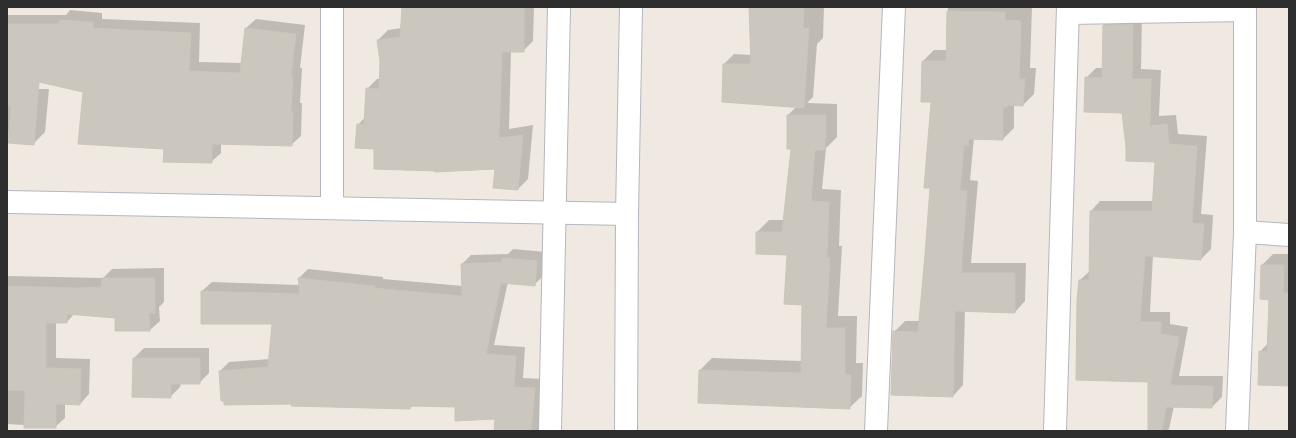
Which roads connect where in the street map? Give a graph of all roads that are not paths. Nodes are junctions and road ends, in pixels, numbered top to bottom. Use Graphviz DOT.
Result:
graph roads {
  1 [pos="332,7"];
  2 [pos="559,7"];
  3 [pos="631,7"];
  4 [pos="894,7"];
  5 [pos="1245,8"];
  6 [pos="1068,10"];
  7 [pos="7,202"];
  8 [pos="332,208"];
  9 [pos="554,212"];
  10 [pos="627,214"];
  11 [pos="1245,232"];
  12 [pos="1289,235"];
  13 [pos="550,431"];
  14 [pos="626,431"];
  15 [pos="876,431"];
  16 [pos="1055,431"];
  17 [pos="1237,431"];
  1 -- 8 [label="street"];
  2 -- 9 [label="street"];
  3 -- 10 [label="street"];
  4 -- 15 [label="street"];
  5 -- 6 [label="street"];
  5 -- 11 [label="street"];
  6 -- 16 [label="street"];
  7 -- 8 [label="street"];
  8 -- 9 [label="street"];
  9 -- 10 [label="street"];
  9 -- 13 [label="street"];
  10 -- 14 [label="street"];
  11 -- 12 [label="street"];
  11 -- 17 [label="street"];
}
